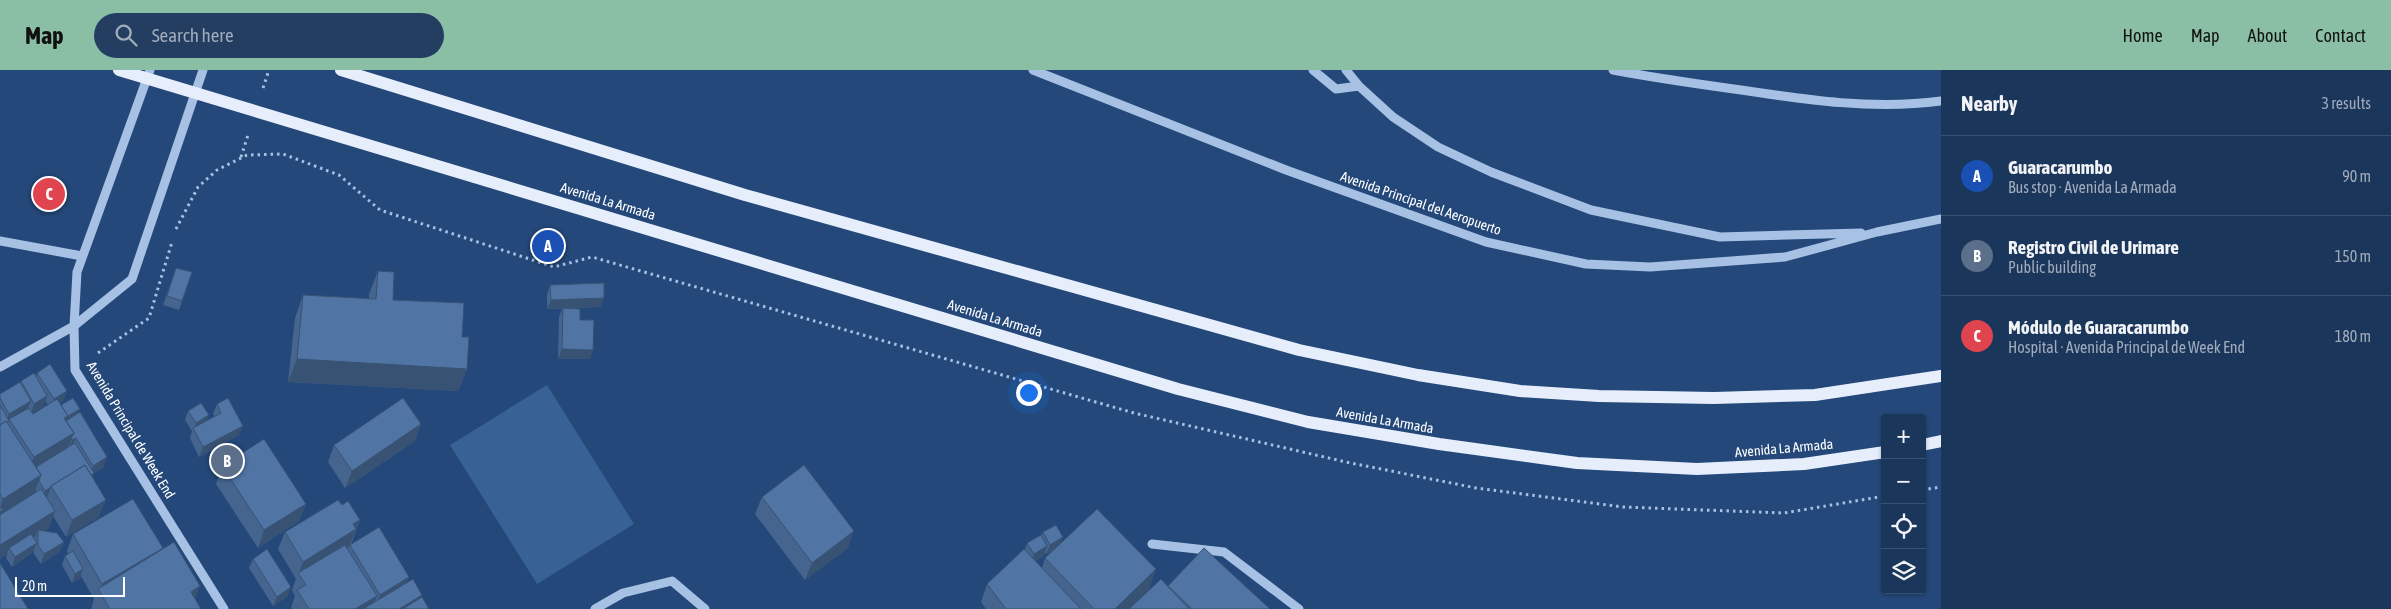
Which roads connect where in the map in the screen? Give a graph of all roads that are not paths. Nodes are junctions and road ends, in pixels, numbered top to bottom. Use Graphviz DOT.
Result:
graph roads {
  1 [pos="119,70"];
  2 [pos="203,70"];
  3 [pos="341,70"];
  4 [pos="1033,70"];
  5 [pos="1313,70"];
  6 [pos="1346,70"];
  7 [pos="1613,70"];
  8 [pos="149,74"];
  9 [pos="1359,86"];
  10 [pos="196,93"];
  11 [pos="1941,101"];
  12 [pos="1941,219"];
  13 [pos="1877,232"];
  14 [pos="0,241"];
  15 [pos="82,256"];
  16 [pos="74,326"];
  17 [pos="0,367"];
  18 [pos="1941,376"];
  19 [pos="1941,441"];
  20 [pos="1926,444"];
  21 [pos="1881,453"];
  22 [pos="1152,544"];
  23 [pos="224,609"];
  24 [pos="595,609"];
  25 [pos="705,609"];
  26 [pos="1299,609"];
  1 -- 8 [label="main road, Avenida La Armada"];
  2 -- 10 [label="street"];
  3 -- 18 [label="main road"];
  4 -- 13 [label="street, Avenida Principal del Aeropuerto"];
  5 -- 9 [label="street"];
  6 -- 9 [label="street, Avenida Principal del Aeropuerto"];
  7 -- 11 [label="street"];
  8 -- 10 [label="main road, Avenida La Armada"];
  8 -- 15 [label="street, Avenida Principal de Week End"];
  9 -- 13 [label="street, Avenida Principal del Aeropuerto"];
  10 -- 16 [label="street"];
  10 -- 21 [label="main road, Avenida La Armada"];
  12 -- 13 [label="street, Avenida Principal del Aeropuerto"];
  14 -- 15 [label="street"];
  15 -- 16 [label="street, Avenida Principal de Week End"];
  16 -- 17 [label="street"];
  16 -- 23 [label="street, Avenida Principal de Week End"];
  19 -- 20 [label="main road"];
  22 -- 26 [label="street"];
  24 -- 25 [label="street"];
}
